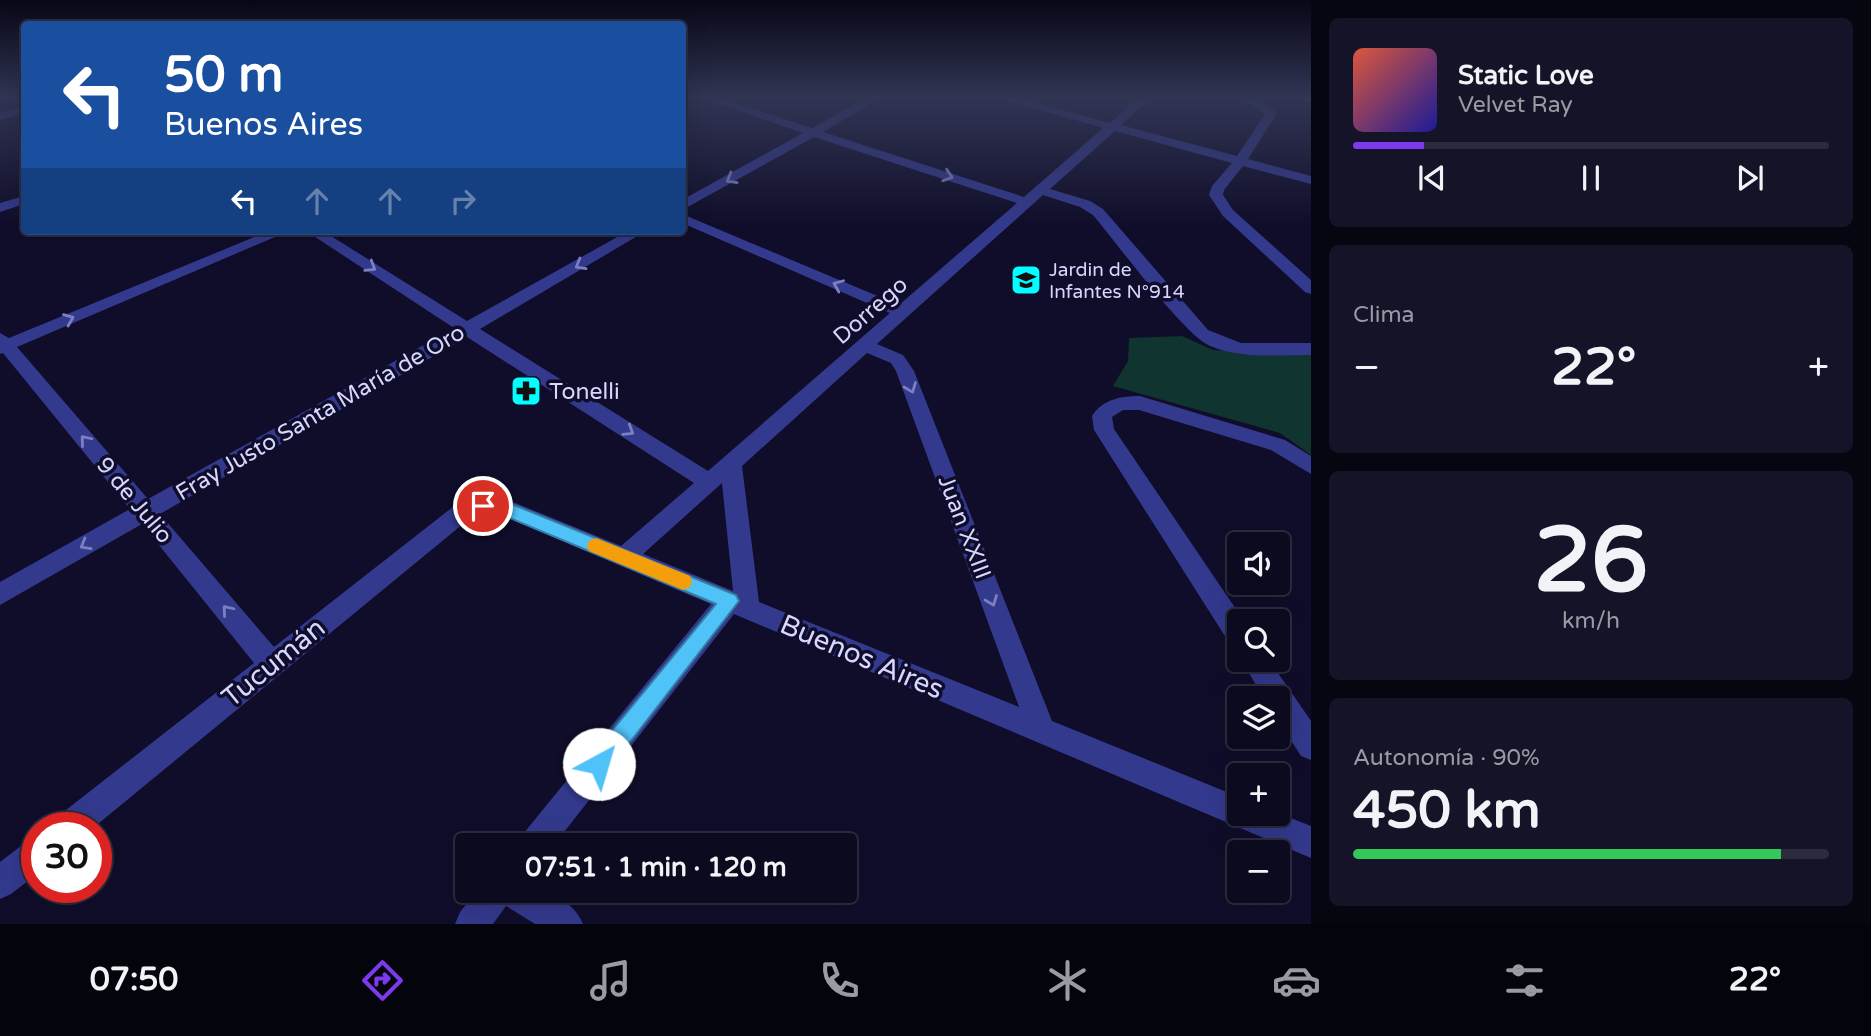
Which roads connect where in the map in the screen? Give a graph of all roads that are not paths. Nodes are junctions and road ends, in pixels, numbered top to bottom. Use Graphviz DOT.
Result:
graph roads {
  1 [pos="799,140"];
  2 [pos="841,140"];
  3 [pos="1096,140"];
  4 [pos="1164,140"];
  5 [pos="1253,140"];
  6 [pos="1240,161"];
  7 [pos="1063,170"];
  8 [pos="1311,180"];
  9 [pos="1033,196"];
  10 [pos="21,201"];
  11 [pos="686,204"];
  12 [pos="0,208"];
  13 [pos="1098,212"];
  14 [pos="686,220"];
  15 [pos="272,235"];
  16 [pos="319,235"];
  17 [pos="632,235"];
  18 [pos="1311,289"];
  19 [pos="901,313"];
  20 [pos="467,328"];
  21 [pos="2,344"];
  22 [pos="864,345"];
  23 [pos="1311,349"];
  24 [pos="731,463"];
  25 [pos="1311,466"];
  26 [pos="709,482"];
  27 [pos="483,506"];
  28 [pos="145,512"];
  29 [pos="624,557"];
  30 [pos="0,594"];
  31 [pos="738,605"];
  32 [pos="1227,618"];
  33 [pos="271,663"];
  34 [pos="1262,672"];
  35 [pos="1042,731"];
  36 [pos="1311,746"];
  37 [pos="1227,807"];
  38 [pos="88,812"];
  39 [pos="1272,826"];
  40 [pos="544,833"];
  41 [pos="1311,842"];
  42 [pos="21,866"];
  43 [pos="0,883"];
  44 [pos="488,903"];
  45 [pos="532,903"];
  46 [pos="472,924"];
  47 [pos="566,924"];
  1 -- 11 [label="street, one-way"];
  2 -- 9 [label="street, one-way"];
  3 -- 7 [label="street, Dorrego"];
  4 -- 6 [label="street"];
  5 -- 6 [label="street"];
  6 -- 8 [label="street"];
  6 -- 18 [label="street"];
  7 -- 9 [label="street, Dorrego"];
  7 -- 13 [label="street"];
  9 -- 13 [label="street"];
  9 -- 19 [label="street, Dorrego"];
  10 -- 12 [label="street"];
  13 -- 23 [label="street"];
  19 -- 14 [label="street, one-way"];
  21 -- 15 [label="street, one-way"];
  16 -- 20 [label="street, one-way"];
  17 -- 20 [label="street, Fray Justo Santa María de Oro, one-way"];
  19 -- 22 [label="street, Dorrego"];
  20 -- 26 [label="street, one-way"];
  20 -- 28 [label="street, Fray Justo Santa María de Oro"];
  28 -- 21 [label="street, 9 de Julio, one-way"];
  22 -- 24 [label="street, Dorrego"];
  22 -- 35 [label="street, Juan XXIII, one-way"];
  24 -- 26 [label="street, Dorrego"];
  24 -- 31 [label="street"];
  25 -- 32 [label="street"];
  26 -- 29 [label="street, Dorrego"];
  27 -- 29 [label="street, Buenos Aires"];
  27 -- 33 [label="street, Tucumán"];
  28 -- 30 [label="street, Fray Justo Santa María de Oro, one-way"];
  33 -- 28 [label="street, 9 de Julio, one-way"];
  29 -- 31 [label="street, Buenos Aires"];
  31 -- 35 [label="street, Buenos Aires"];
  31 -- 40 [label="street"];
  33 -- 38 [label="street, Tucumán"];
  34 -- 36 [label="street"];
  35 -- 37 [label="street, Buenos Aires"];
  39 -- 41 [label="street, Buenos Aires"];
  42 -- 43 [label="street"];
  44 -- 46 [label="street"];
  45 -- 47 [label="street"];
}
